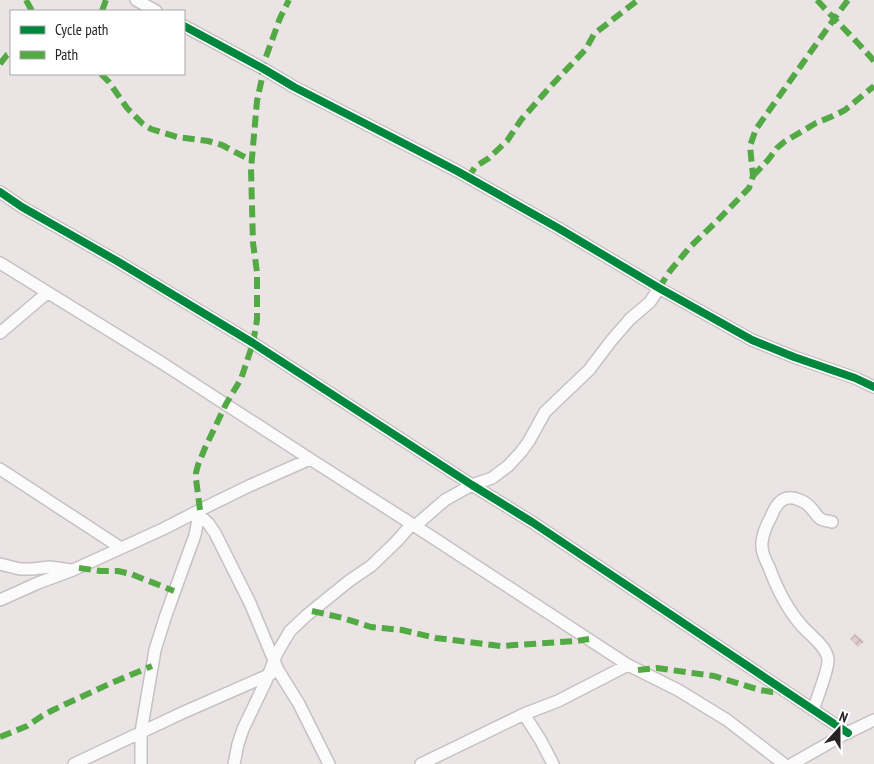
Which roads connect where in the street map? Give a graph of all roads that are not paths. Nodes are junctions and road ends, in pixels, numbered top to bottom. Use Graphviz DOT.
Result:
graph roads {
  1 [pos="136,0"];
  2 [pos="154,10"];
  3 [pos="185,27"];
  4 [pos="0,192"];
  5 [pos="0,263"];
  6 [pos="659,288"];
  7 [pos="47,293"];
  8 [pos="0,333"];
  9 [pos="874,387"];
  10 [pos="310,459"];
  11 [pos="1,471"];
  12 [pos="472,485"];
  13 [pos="200,513"];
  14 [pos="832,522"];
  15 [pos="414,525"];
  16 [pos="121,548"];
  17 [pos="0,564"];
  18 [pos="73,570"];
  19 [pos="0,600"];
  20 [pos="628,665"];
  21 [pos="273,668"];
  22 [pos="813,710"];
  23 [pos="524,714"];
  24 [pos="874,720"];
  25 [pos="140,732"];
  26 [pos="848,733"];
  27 [pos="74,764"];
  28 [pos="141,764"];
  29 [pos="234,764"];
  30 [pos="329,764"];
  31 [pos="421,764"];
  32 [pos="553,764"];
  33 [pos="784,764"];
  34 [pos="792,764"];
  1 -- 2 [label="street"];
  3 -- 6 [label="street"];
  4 -- 12 [label="street"];
  5 -- 7 [label="street"];
  6 -- 9 [label="street"];
  6 -- 12 [label="street"];
  7 -- 8 [label="street"];
  7 -- 10 [label="street"];
  10 -- 13 [label="street"];
  10 -- 15 [label="street"];
  11 -- 16 [label="street"];
  12 -- 15 [label="street"];
  12 -- 22 [label="street"];
  13 -- 16 [label="street"];
  13 -- 21 [label="street"];
  13 -- 25 [label="street"];
  14 -- 22 [label="street"];
  15 -- 20 [label="street"];
  15 -- 21 [label="street"];
  16 -- 18 [label="street"];
  17 -- 18 [label="street"];
  18 -- 19 [label="street"];
  20 -- 23 [label="street"];
  20 -- 33 [label="street"];
  21 -- 25 [label="street"];
  21 -- 29 [label="street"];
  21 -- 30 [label="street"];
  22 -- 26 [label="street"];
  23 -- 31 [label="street"];
  23 -- 32 [label="street"];
  24 -- 26 [label="street"];
  25 -- 27 [label="street"];
  25 -- 28 [label="street"];
  26 -- 34 [label="street"];
}
